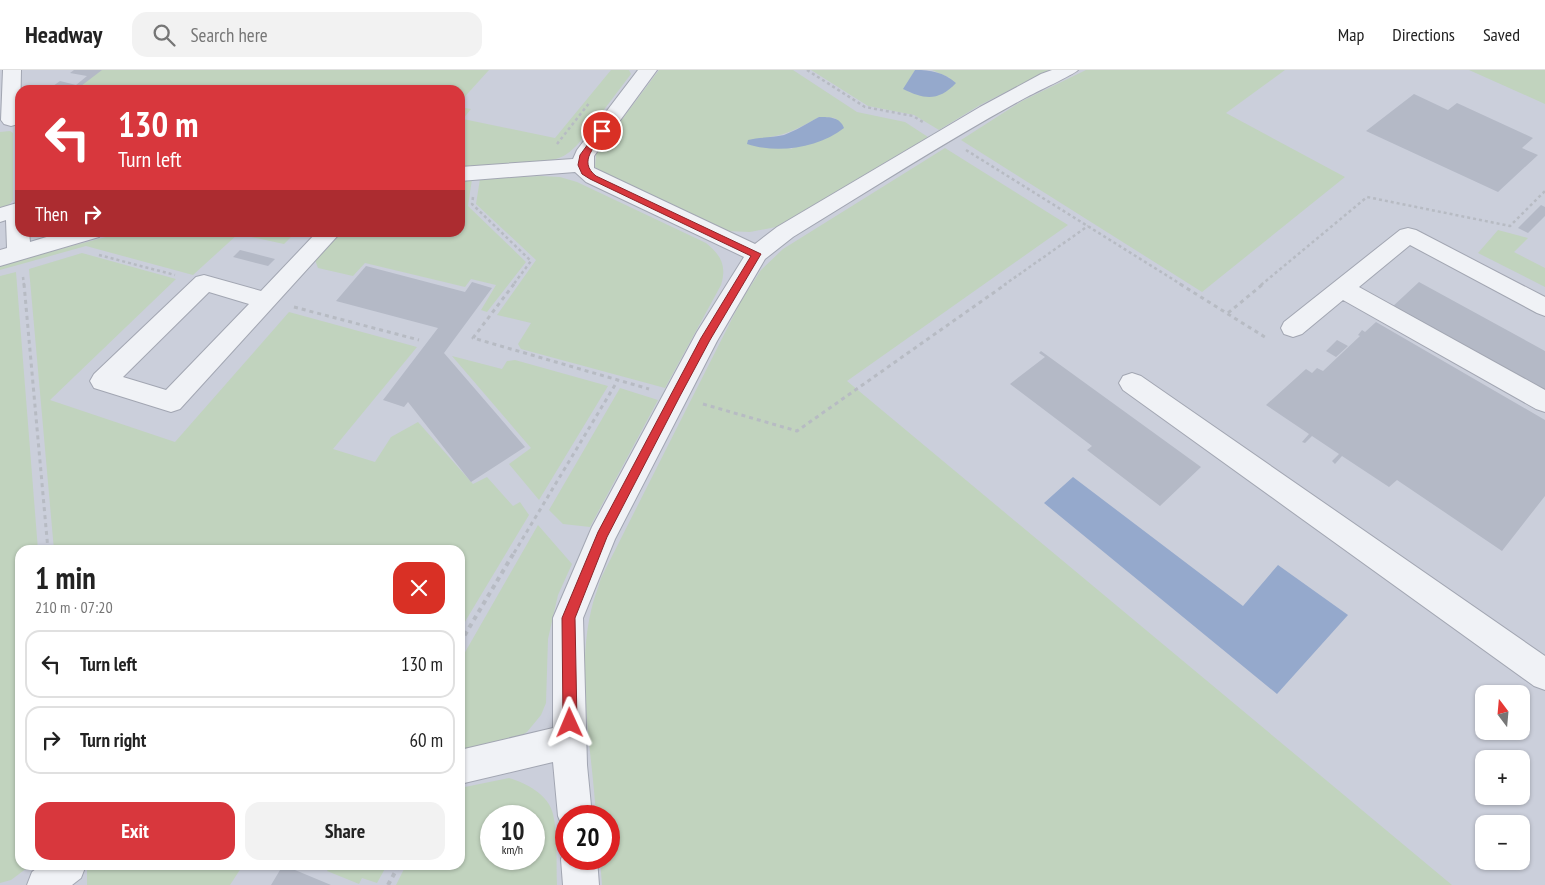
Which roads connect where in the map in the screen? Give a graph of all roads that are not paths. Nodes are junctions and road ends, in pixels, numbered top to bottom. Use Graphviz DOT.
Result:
graph roads {
  1 [pos="12,70"];
  2 [pos="648,70"];
  3 [pos="1069,70"];
  4 [pos="10,122"];
  5 [pos="582,165"];
  6 [pos="468,174"];
  7 [pos="12,210"];
  8 [pos="325,237"];
  9 [pos="91,242"];
  10 [pos="757,254"];
  11 [pos="14,260"];
  12 [pos="1343,289"];
  13 [pos="265,300"];
  14 [pos="1545,307"];
  15 [pos="1293,328"];
  16 [pos="1132,383"];
  17 [pos="1545,402"];
  18 [pos="1545,675"];
  19 [pos="570,741"];
  20 [pos="465,766"];
  21 [pos="574,805"];
  22 [pos="62,870"];
  23 [pos="580,870"];
  24 [pos="45,885"];
  25 [pos="581,885"];
  1 -- 4 [label="lane"];
  2 -- 5 [label="lane"];
  3 -- 10 [label="lane"];
  5 -- 6 [label="lane"];
  5 -- 10 [label="lane"];
  7 -- 11 [label="lane"];
  8 -- 13 [label="lane"];
  9 -- 11 [label="lane"];
  10 -- 19 [label="lane"];
  12 -- 14 [label="lane"];
  12 -- 15 [label="lane"];
  12 -- 17 [label="lane"];
  13 -- 13 [label="lane"];
  16 -- 18 [label="lane"];
  19 -- 20 [label="lane"];
  19 -- 21 [label="lane"];
  22 -- 24 [label="lane"];
  23 -- 25 [label="lane"];
}
